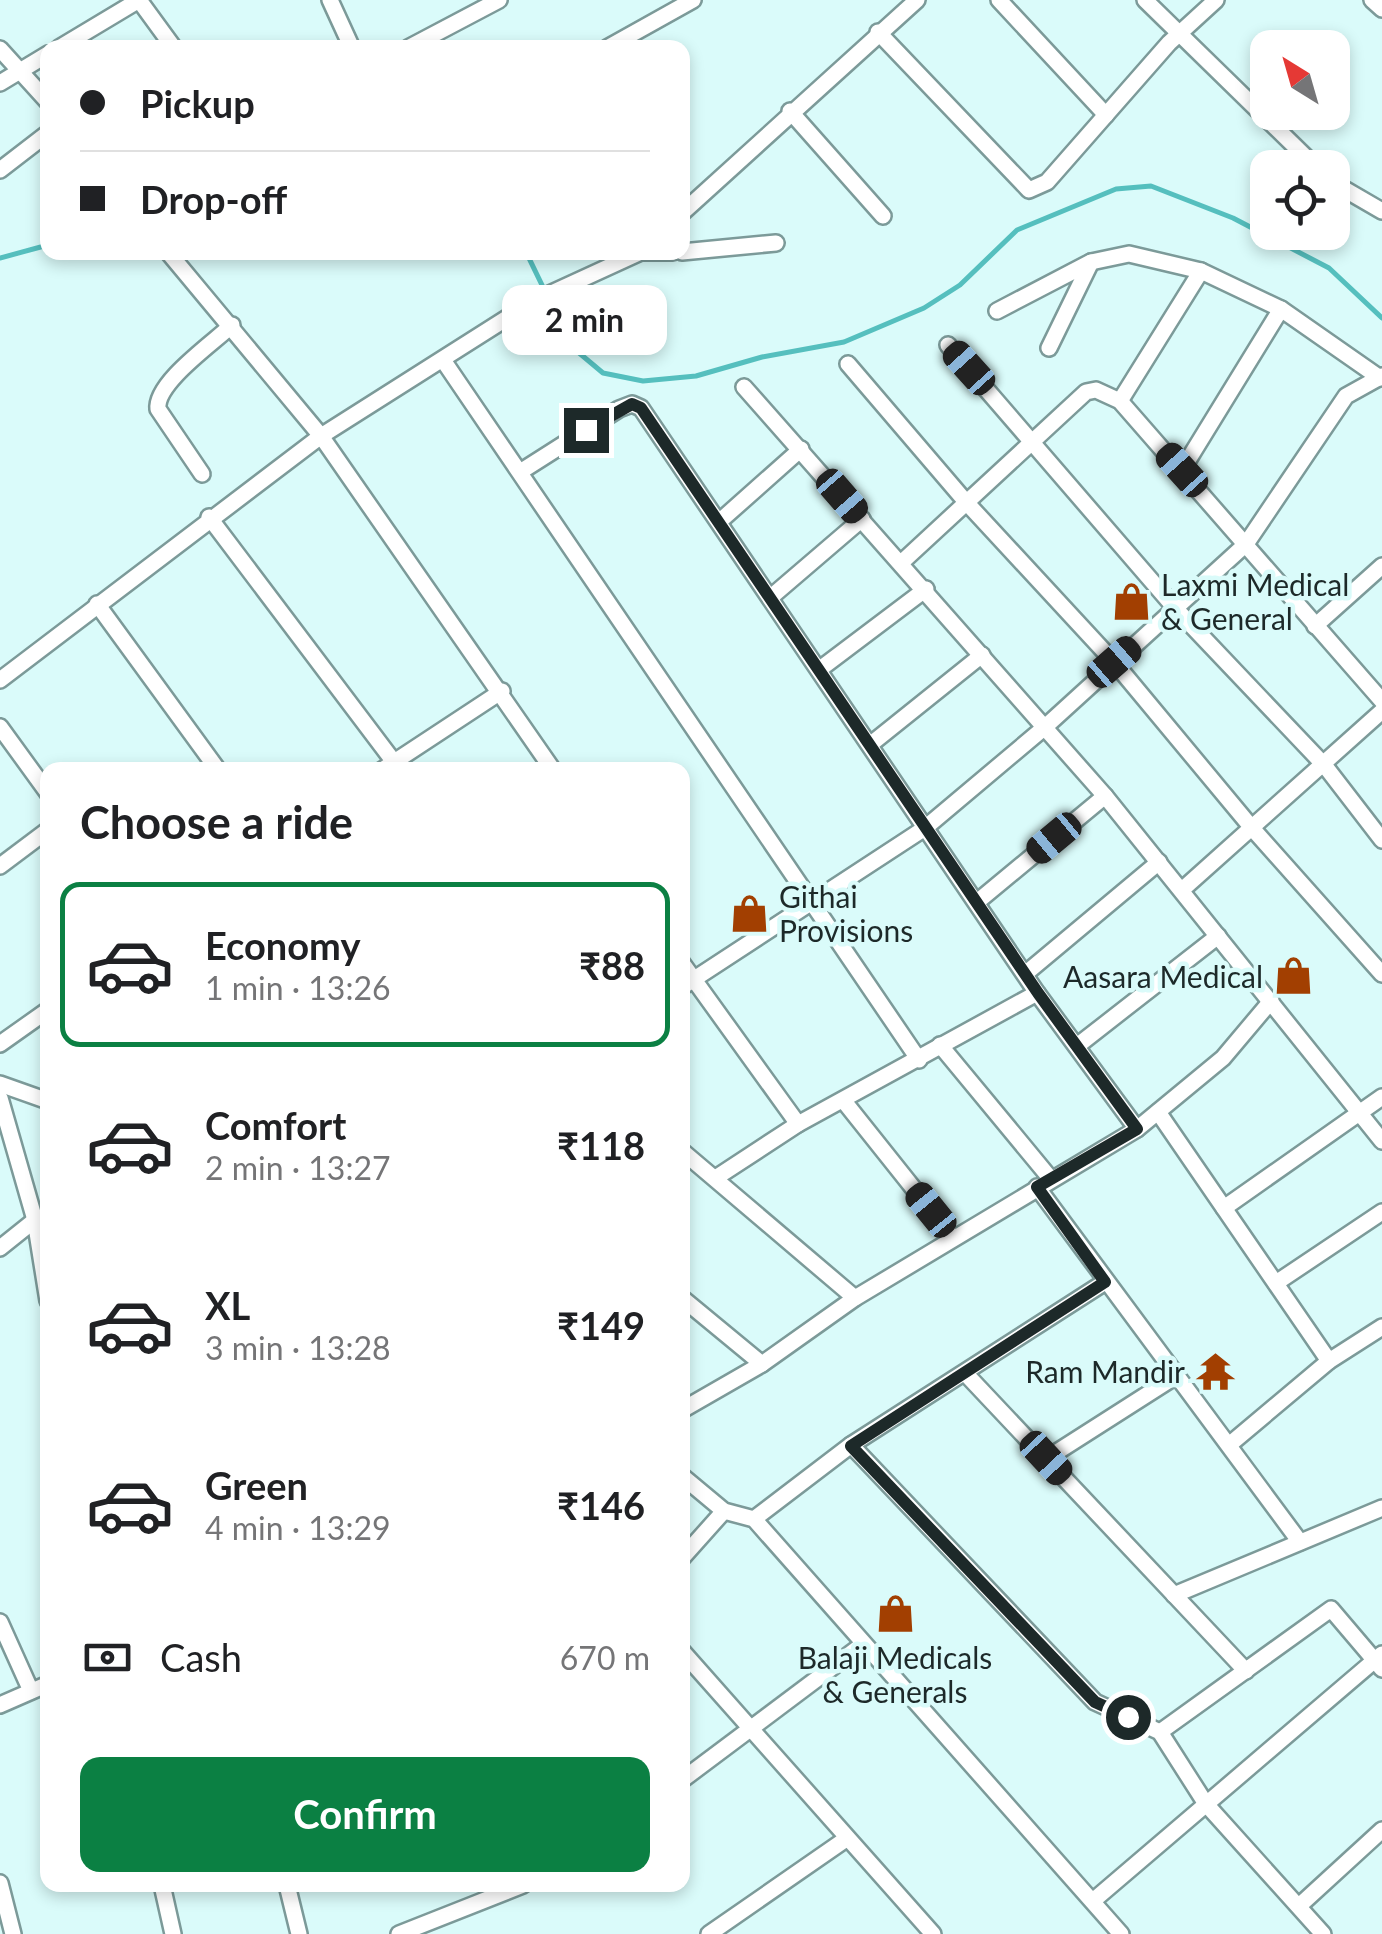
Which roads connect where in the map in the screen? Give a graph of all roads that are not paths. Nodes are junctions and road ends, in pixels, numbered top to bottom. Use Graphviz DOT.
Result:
graph roads {
  1 [pos="139,0"];
  2 [pos="330,0"];
  3 [pos="498,0"];
  4 [pos="692,0"];
  5 [pos="917,0"];
  6 [pos="999,0"];
  7 [pos="1145,0"];
  8 [pos="1216,0"];
  9 [pos="1372,0"];
  10 [pos="1382,10"];
  11 [pos="878,32"];
  12 [pos="1178,35"];
  13 [pos="72,40"];
  14 [pos="168,40"];
  15 [pos="348,40"];
  16 [pos="423,40"];
  17 [pos="621,40"];
  18 [pos="0,49"];
  19 [pos="40,59"];
  20 [pos="20,71"];
  21 [pos="0,84"];
  22 [pos="40,93"];
  23 [pos="790,112"];
  24 [pos="1106,115"];
  25 [pos="40,138"];
  26 [pos="1298,150"];
  27 [pos="0,170"];
  28 [pos="1350,192"];
  29 [pos="690,206"];
  30 [pos="1382,211"];
  31 [pos="883,216"];
  32 [pos="776,243"];
  33 [pos="690,251"];
  34 [pos="174,260"];
  35 [pos="624,260"];
  36 [pos="1091,262"];
  37 [pos="1201,271"];
  38 [pos="1280,309"];
  39 [pos="997,311"];
  40 [pos="232,325"];
  41 [pos="948,345"];
  42 [pos="1049,348"];
  43 [pos="443,360"];
  44 [pos="848,364"];
  45 [pos="1381,377"];
  46 [pos="744,387"];
  47 [pos="1120,401"];
  48 [pos="321,436"];
  49 [pos="1032,439"];
  50 [pos="801,449"];
  51 [pos="1182,470"];
  52 [pos="520,472"];
  53 [pos="202,474"];
  54 [pos="966,502"];
  55 [pos="209,517"];
  56 [pos="862,519"];
  57 [pos="720,521"];
  58 [pos="1246,544"];
  59 [pos="901,563"];
  60 [pos="1382,567"];
  61 [pos="926,589"];
  62 [pos="770,597"];
  63 [pos="97,604"];
  64 [pos="1176,608"];
  65 [pos="1315,626"];
  66 [pos="982,655"];
  67 [pos="1114,662"];
  68 [pos="820,669"];
  69 [pos="0,680"];
  70 [pos="502,690"];
  71 [pos="1382,701"];
  72 [pos="1382,711"];
  73 [pos="0,727"];
  74 [pos="1044,727"];
  75 [pos="871,744"];
  76 [pos="212,762"];
  77 [pos="388,762"];
  78 [pos="399,762"];
  79 [pos="548,762"];
  80 [pos="1325,766"];
  81 [pos="40,782"];
  82 [pos="1106,796"];
  83 [pos="925,828"];
  84 [pos="1252,828"];
  85 [pos="40,836"];
  86 [pos="1382,840"];
  87 [pos="1159,862"];
  88 [pos="0,866"];
  89 [pos="1183,889"];
  90 [pos="976,902"];
  91 [pos="814,903"];
  92 [pos="1218,936"];
  93 [pos="1025,974"];
  94 [pos="1382,974"];
  95 [pos="690,982"];
  96 [pos="690,986"];
  97 [pos="1038,993"];
  98 [pos="1271,1001"];
  99 [pos="40,1016"];
  100 [pos="0,1044"];
  101 [pos="940,1045"];
  102 [pos="1077,1046"];
  103 [pos="919,1060"];
  104 [pos="0,1084"];
  105 [pos="1382,1097"];
  106 [pos="0,1098"];
  107 [pos="40,1098"];
  108 [pos="842,1100"];
  109 [pos="1359,1110"];
  110 [pos="1158,1112"];
  111 [pos="798,1124"];
  112 [pos="1137,1129"];
  113 [pos="1382,1141"];
  114 [pos="690,1157"];
  115 [pos="717,1177"];
  116 [pos="1043,1182"];
  117 [pos="1224,1208"];
  118 [pos="1382,1212"];
  119 [pos="40,1219"];
  120 [pos="40,1223"];
  121 [pos="953,1238"];
  122 [pos="0,1248"];
  123 [pos="1105,1282"];
  124 [pos="1276,1283"];
  125 [pos="855,1298"];
  126 [pos="690,1305"];
  127 [pos="1382,1327"];
  128 [pos="1330,1361"];
  129 [pos="762,1364"];
  130 [pos="965,1373"];
  131 [pos="1176,1376"];
  132 [pos="690,1405"];
  133 [pos="1229,1445"];
  134 [pos="851,1446"];
  135 [pos="1046,1458"];
  136 [pos="690,1482"];
  137 [pos="1382,1508"];
  138 [pos="724,1510"];
  139 [pos="754,1518"];
  140 [pos="1300,1542"];
  141 [pos="690,1549"];
  142 [pos="1174,1595"];
  143 [pos="0,1622"];
  144 [pos="862,1644"];
  145 [pos="690,1660"];
  146 [pos="1379,1660"];
  147 [pos="1246,1670"];
  148 [pos="40,1687"];
  149 [pos="31,1690"];
  150 [pos="0,1706"];
  151 [pos="755,1728"];
  152 [pos="1160,1732"];
  153 [pos="690,1774"];
  154 [pos="1206,1804"];
  155 [pos="1382,1830"];
  156 [pos="846,1840"];
  157 [pos="0,1883"];
  158 [pos="164,1892"];
  159 [pos="289,1892"];
  160 [pos="505,1892"];
  161 [pos="1094,1900"];
  162 [pos="1299,1906"];
  163 [pos="928,1932"];
  164 [pos="12,1934"];
  165 [pos="173,1934"];
  166 [pos="299,1934"];
  167 [pos="399,1934"];
  168 [pos="709,1934"];
  169 [pos="1120,1934"];
  170 [pos="1323,1934"];
  1 -- 13 [label="street"];
  1 -- 14 [label="street"];
  2 -- 15 [label="street"];
  3 -- 16 [label="street"];
  4 -- 17 [label="street"];
  5 -- 11 [label="street"];
  6 -- 24 [label="street"];
  7 -- 12 [label="street"];
  8 -- 12 [label="street"];
  9 -- 10 [label="street"];
  11 -- 23 [label="street"];
  11 -- 24 [label="street"];
  12 -- 24 [label="street"];
  12 -- 26 [label="street"];
  18 -- 20 [label="street"];
  19 -- 20 [label="street"];
  20 -- 21 [label="street"];
  20 -- 22 [label="street"];
  23 -- 29 [label="street"];
  23 -- 31 [label="street"];
  25 -- 27 [label="street"];
  28 -- 30 [label="street"];
  32 -- 33 [label="street"];
  34 -- 40 [label="street"];
  35 -- 43 [label="street"];
  36 -- 37 [label="street"];
  36 -- 39 [label="street"];
  36 -- 42 [label="street"];
  37 -- 38 [label="street"];
  37 -- 47 [label="street"];
  38 -- 45 [label="street"];
  38 -- 51 [label="street"];
  40 -- 48 [label="street"];
  40 -- 53 [label="street"];
  41 -- 49 [label="street"];
  43 -- 48 [label="street"];
  43 -- 52 [label="street"];
  44 -- 54 [label="street"];
  45 -- 58 [label="street"];
  46 -- 50 [label="street"];
  47 -- 49 [label="street"];
  47 -- 51 [label="street"];
  48 -- 55 [label="street"];
  48 -- 70 [label="street"];
  49 -- 54 [label="street"];
  49 -- 64 [label="street"];
  50 -- 56 [label="street"];
  50 -- 57 [label="street"];
  51 -- 58 [label="street"];
  52 -- 57 [label="street"];
  52 -- 91 [label="street"];
  54 -- 59 [label="street"];
  54 -- 67 [label="street"];
  55 -- 63 [label="street"];
  55 -- 77 [label="street"];
  56 -- 59 [label="street"];
  56 -- 62 [label="street"];
  57 -- 62 [label="street"];
  58 -- 64 [label="street"];
  58 -- 65 [label="street"];
  59 -- 61 [label="street"];
  60 -- 65 [label="street"];
  61 -- 66 [label="street"];
  61 -- 68 [label="street"];
  62 -- 68 [label="street"];
  63 -- 69 [label="street"];
  63 -- 76 [label="street"];
  64 -- 67 [label="street"];
  64 -- 80 [label="street"];
  65 -- 71 [label="street"];
  66 -- 74 [label="street"];
  66 -- 75 [label="street"];
  67 -- 74 [label="street"];
  67 -- 84 [label="street"];
  68 -- 75 [label="street"];
  70 -- 78 [label="street"];
  70 -- 79 [label="street"];
  72 -- 80 [label="street"];
  73 -- 81 [label="street"];
  74 -- 82 [label="street"];
  74 -- 83 [label="street"];
  75 -- 83 [label="street"];
  80 -- 84 [label="street"];
  80 -- 86 [label="street"];
  82 -- 87 [label="street"];
  82 -- 90 [label="street"];
  83 -- 90 [label="street"];
  83 -- 91 [label="street"];
  84 -- 89 [label="street"];
  84 -- 94 [label="street"];
  85 -- 88 [label="street"];
  87 -- 89 [label="street"];
  87 -- 93 [label="street"];
  89 -- 92 [label="street"];
  90 -- 93 [label="street"];
  91 -- 95 [label="street"];
  91 -- 103 [label="street"];
  92 -- 98 [label="street"];
  92 -- 102 [label="street"];
  93 -- 97 [label="street"];
  96 -- 111 [label="street"];
  97 -- 101 [label="street"];
  97 -- 102 [label="street"];
  98 -- 109 [label="street"];
  98 -- 110 [label="street"];
  99 -- 100 [label="street"];
  101 -- 103 [label="street"];
  101 -- 116 [label="street"];
  102 -- 112 [label="street"];
  103 -- 108 [label="street"];
  104 -- 107 [label="street"];
  105 -- 109 [label="street"];
  106 -- 119 [label="street"];
  108 -- 111 [label="street"];
  108 -- 121 [label="street"];
  109 -- 113 [label="street"];
  109 -- 117 [label="street"];
  110 -- 112 [label="street"];
  110 -- 117 [label="street"];
  111 -- 115 [label="street"];
  112 -- 116 [label="street"];
  114 -- 115 [label="street"];
  115 -- 125 [label="street"];
  116 -- 121 [label="street"];
  116 -- 123 [label="street"];
  117 -- 124 [label="street"];
  118 -- 124 [label="street"];
  120 -- 122 [label="street"];
  121 -- 125 [label="street"];
  123 -- 130 [label="street"];
  123 -- 131 [label="street"];
  124 -- 128 [label="street"];
  125 -- 129 [label="street"];
  126 -- 129 [label="street"];
  127 -- 128 [label="street"];
  128 -- 133 [label="street"];
  129 -- 132 [label="street"];
  130 -- 134 [label="street"];
  130 -- 135 [label="street"];
  131 -- 133 [label="street"];
  131 -- 135 [label="street"];
  133 -- 140 [label="street"];
  134 -- 139 [label="street"];
  134 -- 152 [label="street"];
  135 -- 142 [label="street"];
  136 -- 138 [label="street"];
  137 -- 140 [label="street"];
  138 -- 139 [label="street"];
  138 -- 141 [label="street"];
  139 -- 144 [label="street"];
  140 -- 142 [label="street"];
  142 -- 147 [label="street"];
  143 -- 149 [label="street"];
  144 -- 151 [label="street"];
  144 -- 161 [label="street"];
  145 -- 151 [label="street"];
  146 -- 147 [label="street"];
  146 -- 154 [label="street"];
  147 -- 152 [label="street"];
  148 -- 149 [label="street"];
  149 -- 150 [label="street"];
  151 -- 153 [label="street"];
  151 -- 156 [label="street"];
  152 -- 154 [label="street"];
  154 -- 161 [label="street"];
  154 -- 162 [label="street"];
  155 -- 162 [label="street"];
  156 -- 163 [label="street"];
  156 -- 168 [label="street"];
  157 -- 164 [label="street"];
  158 -- 165 [label="street"];
  159 -- 166 [label="street"];
  160 -- 167 [label="street"];
  161 -- 169 [label="street"];
  162 -- 170 [label="street"];
}
